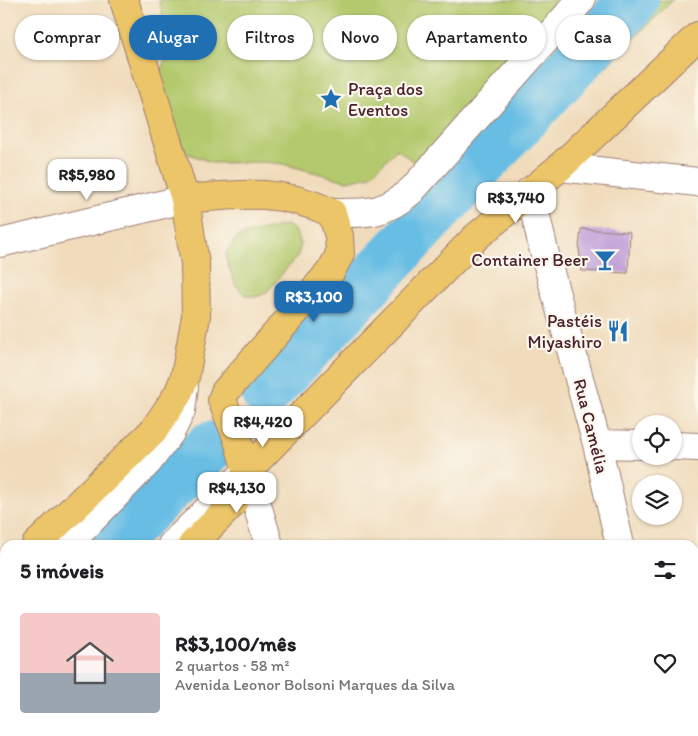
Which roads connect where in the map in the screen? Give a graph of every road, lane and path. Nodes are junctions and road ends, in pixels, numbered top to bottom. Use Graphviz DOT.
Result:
graph roads {
  1 [pos="124,0"];
  2 [pos="581,0"];
  3 [pos="698,36"];
  4 [pos="560,167"];
  5 [pos="698,182"];
  6 [pos="530,191"];
  7 [pos="185,199"];
  8 [pos="332,213"];
  9 [pos="0,243"];
  10 [pos="185,377"];
  11 [pos="597,444"];
  12 [pos="632,445"];
  13 [pos="682,446"];
  14 [pos="698,447"];
  15 [pos="247,471"];
  16 [pos="41,540"];
  17 [pos="72,540"];
  18 [pos="177,540"];
  19 [pos="197,540"];
  20 [pos="268,540"];
  21 [pos="619,540"];
  1 -- 7 [label="main road"];
  2 -- 8 [label="street"];
  3 -- 4 [label="main road"];
  4 -- 5 [label="street"];
  4 -- 6 [label="main road"];
  6 -- 11 [label="street, Rua Camélia"];
  6 -- 15 [label="main road"];
  7 -- 8 [label="main road"];
  7 -- 9 [label="street"];
  7 -- 10 [label="main road"];
  8 -- 15 [label="main road"];
  10 -- 16 [label="main road"];
  10 -- 17 [label="street"];
  11 -- 12 [label="street"];
  11 -- 21 [label="street, Rua Camélia"];
  13 -- 14 [label="street"];
  15 -- 18 [label="street"];
  15 -- 19 [label="main road"];
  15 -- 20 [label="street"];
}
